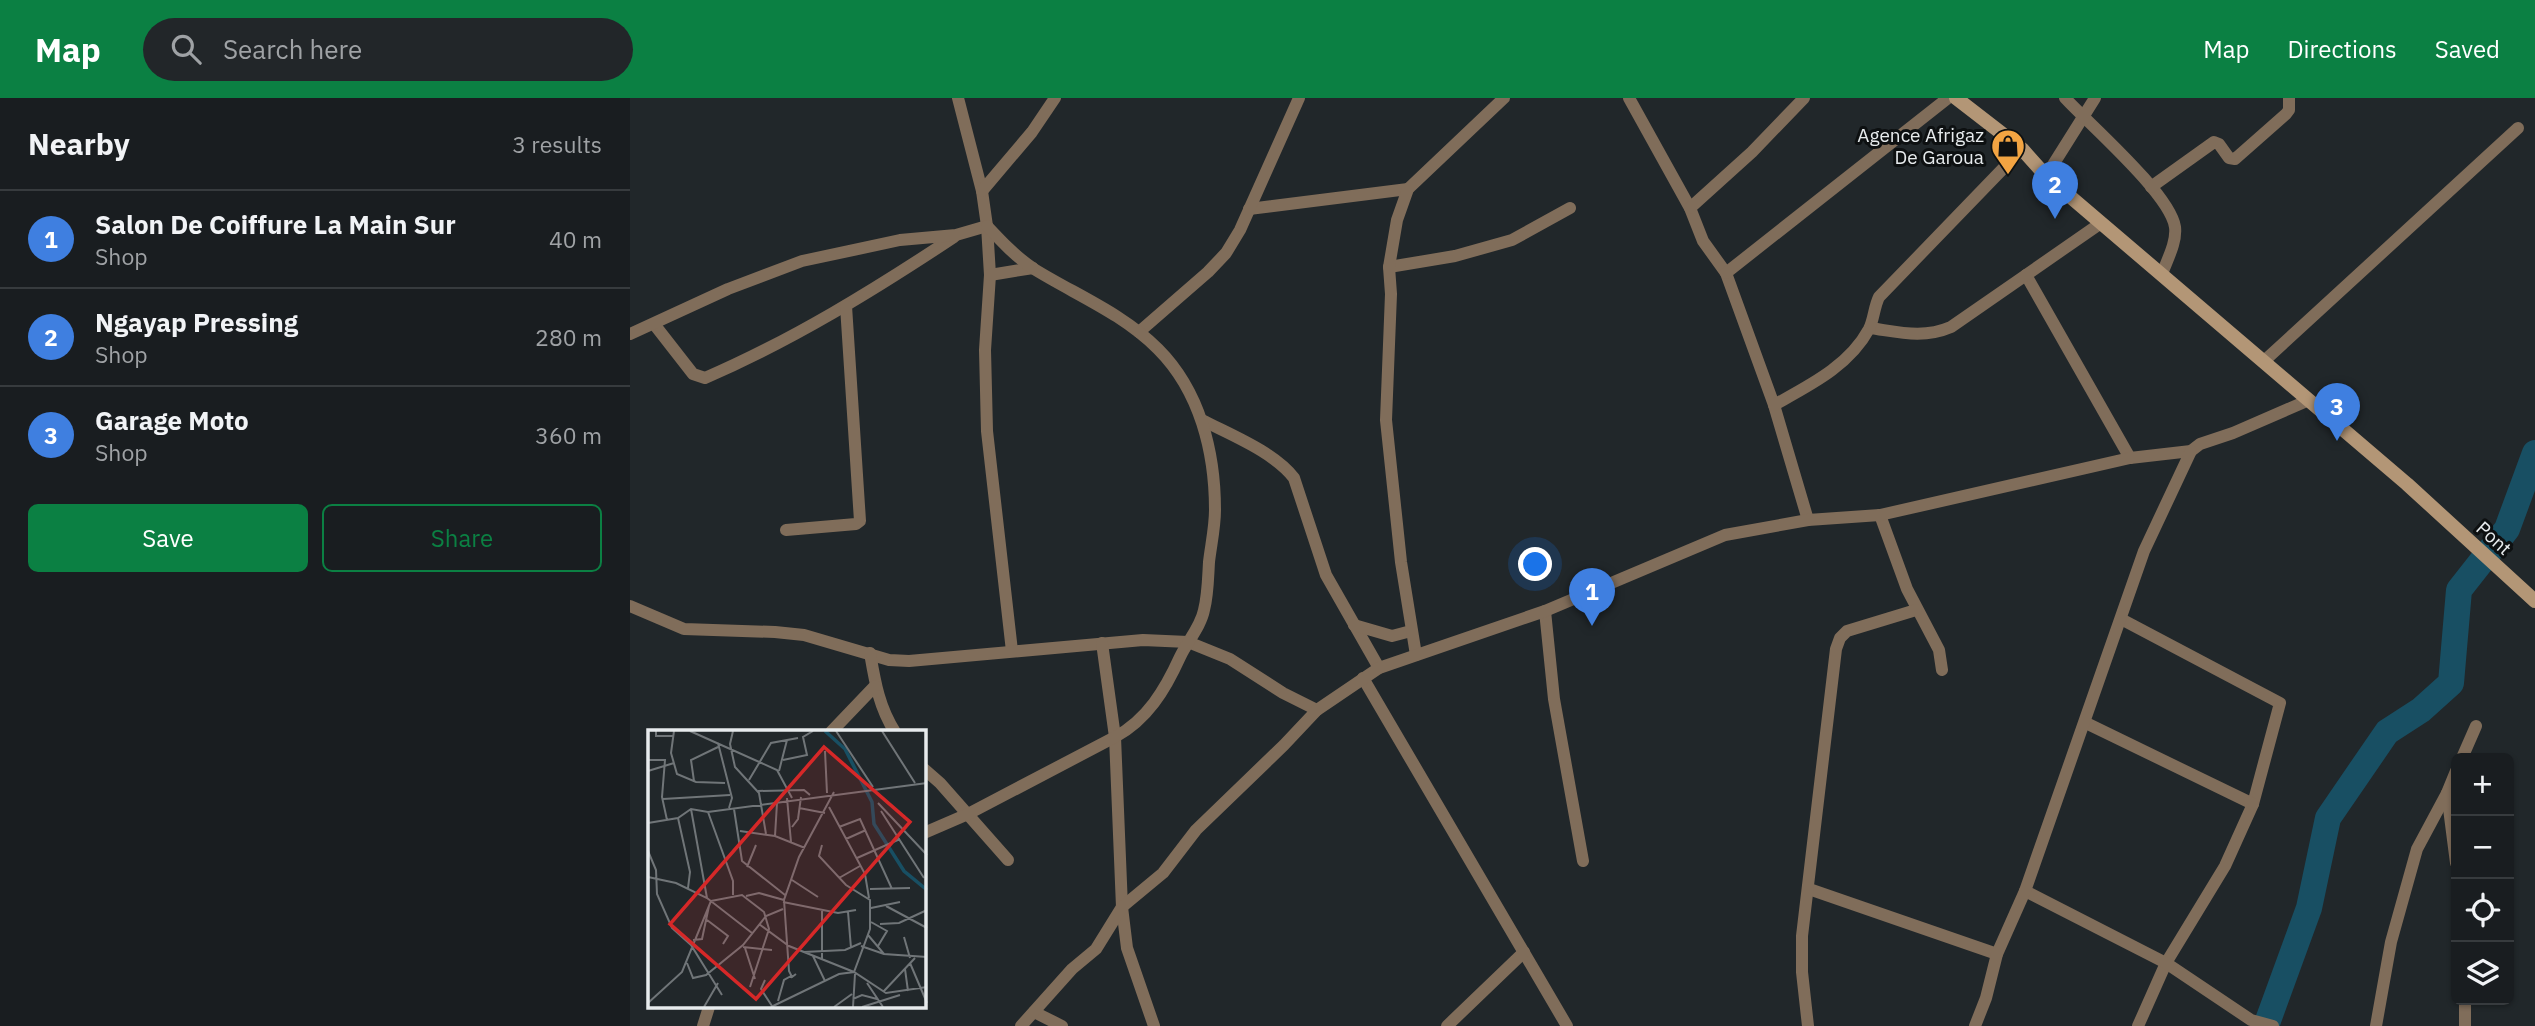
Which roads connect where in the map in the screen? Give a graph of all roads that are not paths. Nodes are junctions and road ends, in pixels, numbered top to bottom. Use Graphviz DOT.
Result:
graph roads {
  1 [pos="958,98"];
  2 [pos="1055,98"];
  3 [pos="1299,98"];
  4 [pos="1504,98"];
  5 [pos="1629,98"];
  6 [pos="1804,98"];
  7 [pos="1948,98"];
  8 [pos="1956,98"];
  9 [pos="2065,98"];
  10 [pos="2095,98"];
  11 [pos="2289,98"];
  12 [pos="2084,118"];
  13 [pos="2518,128"];
  14 [pos="2022,149"];
  15 [pos="2046,176"];
  16 [pos="2151,187"];
  17 [pos="1408,189"];
  18 [pos="982,191"];
  19 [pos="1570,208"];
  20 [pos="1690,208"];
  21 [pos="1249,209"];
  22 [pos="2101,223"];
  23 [pos="987,226"];
  24 [pos="956,235"];
  25 [pos="1390,267"];
  26 [pos="1033,268"];
  27 [pos="1726,272"];
  28 [pos="2162,274"];
  29 [pos="990,275"];
  30 [pos="2026,275"];
  31 [pos="846,306"];
  32 [pos="654,324"];
  33 [pos="1870,328"];
  34 [pos="1139,332"];
  35 [pos="630,334"];
  36 [pos="2263,362"];
  37 [pos="2309,400"];
  38 [pos="1774,405"];
  39 [pos="1202,420"];
  40 [pos="2191,452"];
  41 [pos="2130,458"];
  42 [pos="1880,515"];
  43 [pos="1808,520"];
  44 [pos="786,530"];
  45 [pos="2535,601"];
  46 [pos="630,606"];
  47 [pos="1916,610"];
  48 [pos="1545,611"];
  49 [pos="2120,619"];
  50 [pos="1354,625"];
  51 [pos="1411,631"];
  52 [pos="1188,642"];
  53 [pos="1102,643"];
  54 [pos="1012,651"];
  55 [pos="870,653"];
  56 [pos="1416,655"];
  57 [pos="1379,668"];
  58 [pos="1942,670"];
  59 [pos="1363,678"];
  60 [pos="875,686"];
  61 [pos="1318,710"];
  62 [pos="2086,723"];
  63 [pos="2476,726"];
  64 [pos="833,730"];
  65 [pos="894,730"];
  66 [pos="1115,737"];
  67 [pos="2464,753"];
  68 [pos="926,771"];
  69 [pos="2451,783"];
  70 [pos="2447,793"];
  71 [pos="2253,804"];
  72 [pos="968,814"];
  73 [pos="2451,824"];
  74 [pos="926,832"];
  75 [pos="1008,860"];
  76 [pos="1583,861"];
  77 [pos="1809,889"];
  78 [pos="2025,891"];
  79 [pos="1122,907"];
  80 [pos="1524,952"];
  81 [pos="1997,954"];
  82 [pos="2166,963"];
  83 [pos="2465,1005"];
  84 [pos="708,1009"];
  85 [pos="1034,1013"];
  86 [pos="703,1026"];
  87 [pos="1021,1026"];
  88 [pos="1062,1026"];
  89 [pos="1154,1026"];
  90 [pos="1447,1026"];
  91 [pos="1567,1026"];
  92 [pos="1808,1026"];
  93 [pos="1975,1026"];
  94 [pos="2138,1026"];
  95 [pos="2273,1026"];
  96 [pos="2376,1026"];
  97 [pos="2465,1026"];
  1 -- 18 [label="street"];
  2 -- 18 [label="street"];
  3 -- 21 [label="street"];
  4 -- 17 [label="street"];
  5 -- 20 [label="street"];
  6 -- 20 [label="street"];
  7 -- 27 [label="street"];
  8 -- 14 [label="main road, Pont"];
  9 -- 12 [label="street"];
  10 -- 12 [label="street"];
  11 -- 16 [label="street"];
  12 -- 15 [label="street"];
  12 -- 16 [label="street"];
  13 -- 36 [label="street"];
  14 -- 15 [label="main road, Pont"];
  14 -- 33 [label="street"];
  15 -- 22 [label="main road, Pont"];
  16 -- 28 [label="street"];
  17 -- 21 [label="street"];
  17 -- 25 [label="street"];
  18 -- 23 [label="street"];
  19 -- 25 [label="street"];
  20 -- 27 [label="street"];
  21 -- 34 [label="street"];
  22 -- 28 [label="main road, Pont"];
  22 -- 30 [label="street"];
  23 -- 24 [label="street"];
  23 -- 26 [label="street"];
  23 -- 29 [label="street"];
  24 -- 31 [label="street"];
  24 -- 32 [label="street"];
  25 -- 51 [label="street"];
  26 -- 29 [label="street"];
  26 -- 34 [label="street"];
  27 -- 38 [label="street"];
  28 -- 36 [label="main road, Pont"];
  29 -- 54 [label="street"];
  30 -- 33 [label="street"];
  30 -- 41 [label="street"];
  31 -- 32 [label="street"];
  31 -- 44 [label="street"];
  32 -- 35 [label="street"];
  33 -- 38 [label="street"];
  34 -- 39 [label="street"];
  36 -- 37 [label="main road, Pont"];
  37 -- 40 [label="street"];
  37 -- 45 [label="main road, Pont"];
  38 -- 43 [label="street"];
  39 -- 50 [label="street"];
  39 -- 52 [label="street"];
  40 -- 41 [label="street"];
  40 -- 49 [label="street"];
  41 -- 42 [label="street"];
  42 -- 43 [label="street"];
  42 -- 47 [label="street"];
  43 -- 48 [label="street"];
  46 -- 55 [label="street"];
  47 -- 58 [label="street"];
  47 -- 77 [label="street"];
  48 -- 56 [label="street"];
  48 -- 76 [label="street"];
  49 -- 62 [label="street"];
  49 -- 71 [label="street"];
  50 -- 51 [label="street"];
  50 -- 57 [label="street"];
  51 -- 56 [label="street"];
  52 -- 53 [label="street"];
  52 -- 61 [label="street"];
  52 -- 66 [label="street"];
  53 -- 54 [label="street"];
  53 -- 66 [label="street"];
  54 -- 55 [label="street"];
  55 -- 60 [label="street"];
  56 -- 57 [label="street"];
  57 -- 59 [label="street"];
  59 -- 61 [label="street"];
  59 -- 80 [label="street"];
  60 -- 64 [label="street"];
  60 -- 65 [label="street"];
  61 -- 79 [label="street"];
  62 -- 71 [label="street"];
  62 -- 78 [label="street"];
  63 -- 67 [label="street"];
  66 -- 72 [label="street"];
  66 -- 79 [label="street"];
  68 -- 72 [label="street"];
  69 -- 70 [label="street"];
  70 -- 73 [label="street"];
  70 -- 96 [label="street"];
  71 -- 82 [label="street"];
  72 -- 74 [label="street"];
  72 -- 75 [label="street"];
  77 -- 81 [label="street"];
  77 -- 92 [label="street"];
  78 -- 81 [label="street"];
  78 -- 82 [label="street"];
  79 -- 85 [label="street"];
  79 -- 89 [label="street"];
  80 -- 90 [label="street"];
  80 -- 91 [label="street"];
  81 -- 93 [label="street"];
  82 -- 94 [label="street"];
  82 -- 95 [label="street"];
  83 -- 97 [label="street"];
  84 -- 86 [label="street"];
  85 -- 87 [label="street"];
  85 -- 88 [label="street"];
}
